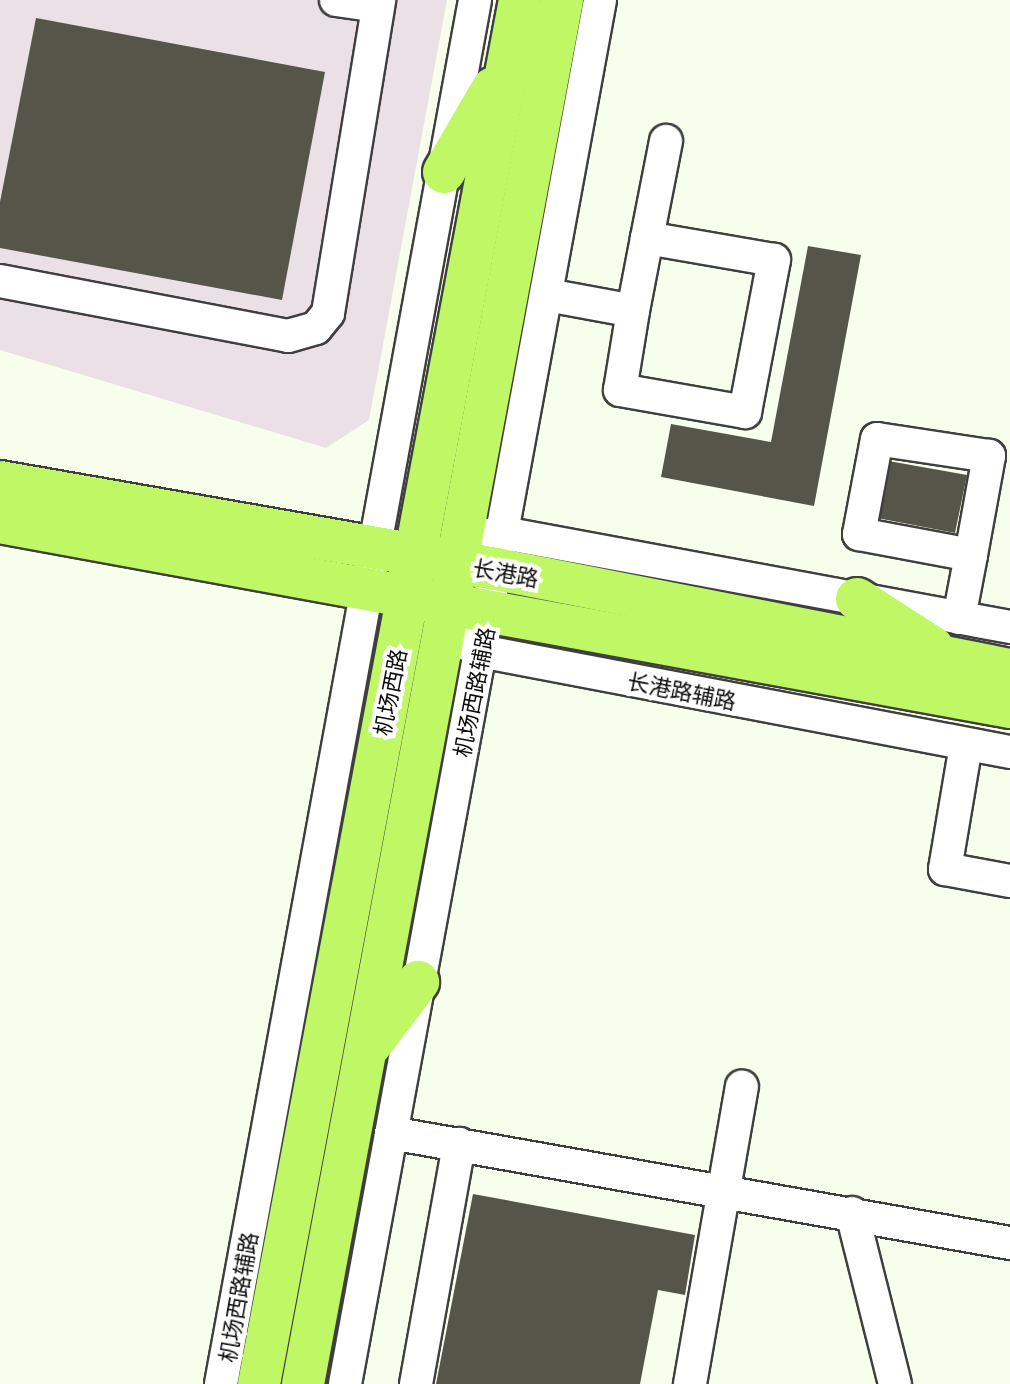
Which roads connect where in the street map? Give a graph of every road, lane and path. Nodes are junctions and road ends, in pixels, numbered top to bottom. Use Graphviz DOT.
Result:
graph roads {
  1 [pos="336,0"];
  2 [pos="475,0"];
  3 [pos="520,0"];
  4 [pos="562,0"];
  5 [pos="600,0"];
  6 [pos="379,3"];
  7 [pos="508,63"];
  8 [pos="666,141"];
  9 [pos="444,172"];
  10 [pos="647,238"];
  11 [pos="0,281"];
  12 [pos="547,295"];
  13 [pos="633,311"];
  14 [pos="0,482"];
  15 [pos="0,522"];
  16 [pos="971,555"];
  17 [pos="398,574"];
  18 [pos="473,588"];
  19 [pos="857,599"];
  20 [pos="959,618"];
  21 [pos="1010,627"];
  22 [pos="951,659"];
  23 [pos="1010,670"];
  24 [pos="1010,707"];
  25 [pos="966,745"];
  26 [pos="1010,752"];
  27 [pos="1010,881"];
  28 [pos="418,982"];
  29 [pos="367,1048"];
  30 [pos="742,1087"];
  31 [pos="391,1133"];
  32 [pos="459,1144"];
  33 [pos="725,1190"];
  34 [pos="852,1213"];
  35 [pos="1010,1243"];
  36 [pos="221,1384"];
  37 [pos="259,1384"];
  38 [pos="303,1384"];
  39 [pos="345,1384"];
  40 [pos="416,1384"];
  41 [pos="690,1384"];
  42 [pos="895,1384"];
  1 -- 6 [label="street"];
  2 -- 9 [label="street, 机场西路辅路"];
  3 -- 7 [label="main road, 机场西路"];
  4 -- 18 [label="main road, 机场西路"];
  5 -- 12 [label="street, 机场西路辅路"];
  6 -- 11 [label="street"];
  7 -- 9 [label="main road"];
  7 -- 17 [label="main road, 机场西路"];
  8 -- 10 [label="street"];
  9 -- 17 [label="street, 机场西路辅路"];
  10 -- 13 [label="street"];
  10 -- 13 [label="street"];
  12 -- 13 [label="street"];
  12 -- 18 [label="street, 机场西路辅路"];
  14 -- 17 [label="main road, 长港路"];
  15 -- 17 [label="main road, 长港路"];
  16 -- 16 [label="street"];
  16 -- 20 [label="street"];
  17 -- 18 [label="main road, 长港路"];
  17 -- 18 [label="street, 长港路辅路"];
  17 -- 36 [label="street, 机场西路辅路"];
  17 -- 37 [label="main road, 机场西路"];
  18 -- 19 [label="street, 长港路辅路"];
  18 -- 22 [label="main road, 长港路"];
  18 -- 24 [label="main road, 长港路"];
  18 -- 25 [label="street, 长港路辅路"];
  18 -- 28 [label="street, 机场西路辅路"];
  18 -- 29 [label="main road, 机场西路"];
  19 -- 20 [label="street, 长港路辅路"];
  19 -- 22 [label="main road"];
  20 -- 21 [label="street, 长港路辅路"];
  22 -- 23 [label="main road, 长港路"];
  25 -- 26 [label="street, 长港路辅路"];
  25 -- 27 [label="street"];
  28 -- 29 [label="main road"];
  28 -- 31 [label="street, 机场西路辅路"];
  29 -- 38 [label="main road, 机场西路"];
  30 -- 33 [label="street"];
  31 -- 32 [label="street"];
  31 -- 39 [label="street, 机场西路辅路"];
  32 -- 33 [label="street"];
  32 -- 40 [label="street"];
  33 -- 34 [label="street"];
  33 -- 41 [label="street"];
  34 -- 35 [label="street"];
  34 -- 42 [label="street"];
}
